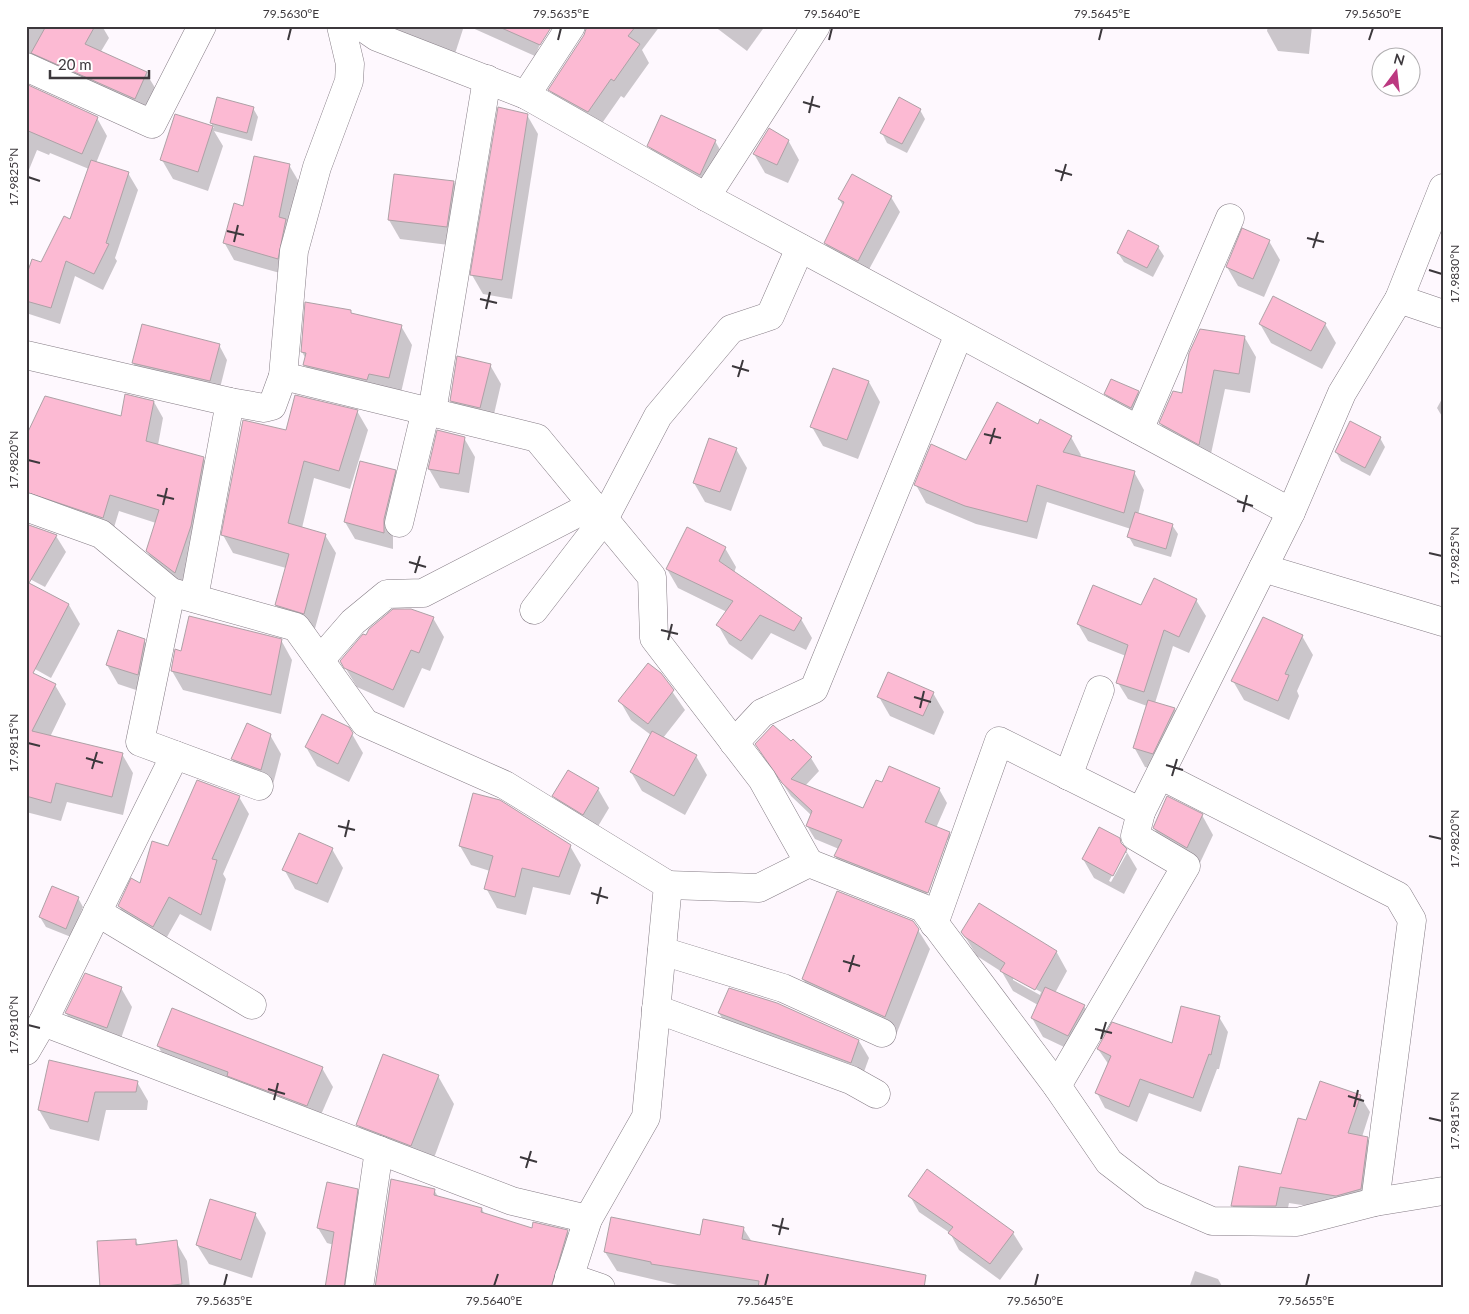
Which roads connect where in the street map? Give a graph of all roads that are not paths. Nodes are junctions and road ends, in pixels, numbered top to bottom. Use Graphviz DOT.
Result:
graph roads {
  1 [pos="202,26"];
  2 [pos="341,26"];
  3 [pos="571,26"];
  4 [pos="816,26"];
  5 [pos="374,30"];
  6 [pos="26,67"];
  7 [pos="487,80"];
  8 [pos="526,95"];
  9 [pos="1443,188"];
  10 [pos="706,198"];
  11 [pos="1230,218"];
  12 [pos="800,248"];
  13 [pos="1399,300"];
  14 [pos="1443,314"];
  15 [pos="959,334"];
  16 [pos="26,355"];
  17 [pos="283,376"];
  18 [pos="230,402"];
  19 [pos="429,411"];
  20 [pos="1139,430"];
  21 [pos="26,507"];
  22 [pos="599,512"];
  23 [pos="1291,512"];
  24 [pos="400,523"];
  25 [pos="1263,568"];
  26 [pos="182,595"];
  27 [pos="534,610"];
  28 [pos="1443,622"];
  29 [pos="320,660"];
  30 [pos="1100,690"];
  31 [pos="734,742"];
  32 [pos="174,755"];
  33 [pos="1160,775"];
  34 [pos="1068,776"];
  35 [pos="258,786"];
  36 [pos="1141,812"];
  37 [pos="809,862"];
  38 [pos="668,885"];
  39 [pos="97,912"];
  40 [pos="934,924"];
  41 [pos="662,951"];
  42 [pos="252,1006"];
  43 [pos="656,1009"];
  44 [pos="43,1022"];
  45 [pos="882,1032"];
  46 [pos="26,1051"];
  47 [pos="1057,1086"];
  48 [pos="876,1094"];
  49 [pos="379,1150"];
  50 [pos="1443,1192"];
  51 [pos="1375,1202"];
  52 [pos="588,1219"];
  53 [pos="567,1283"];
  54 [pos="359,1288"];
  55 [pos="601,1288"];
  1 -- 6 [label="street"];
  2 -- 17 [label="street"];
  3 -- 8 [label="street"];
  4 -- 10 [label="street"];
  5 -- 7 [label="street"];
  7 -- 8 [label="street"];
  7 -- 19 [label="street"];
  8 -- 10 [label="street"];
  9 -- 13 [label="street"];
  10 -- 12 [label="street"];
  11 -- 20 [label="street"];
  12 -- 15 [label="street"];
  12 -- 22 [label="street"];
  13 -- 14 [label="street"];
  13 -- 23 [label="street"];
  15 -- 20 [label="street"];
  15 -- 31 [label="street"];
  16 -- 18 [label="street"];
  17 -- 18 [label="street"];
  17 -- 19 [label="street"];
  18 -- 26 [label="street"];
  19 -- 22 [label="street"];
  19 -- 24 [label="street"];
  20 -- 23 [label="street"];
  21 -- 26 [label="street"];
  22 -- 27 [label="street"];
  22 -- 29 [label="street"];
  22 -- 31 [label="street"];
  23 -- 25 [label="street"];
  25 -- 28 [label="street"];
  25 -- 33 [label="street"];
  26 -- 29 [label="street"];
  26 -- 32 [label="street"];
  29 -- 38 [label="street"];
  30 -- 34 [label="street"];
  31 -- 37 [label="street"];
  32 -- 35 [label="street"];
  32 -- 39 [label="street"];
  33 -- 36 [label="street"];
  33 -- 51 [label="street"];
  34 -- 36 [label="street"];
  34 -- 40 [label="street"];
  36 -- 47 [label="street"];
  37 -- 38 [label="street"];
  37 -- 40 [label="street"];
  38 -- 41 [label="street"];
  39 -- 42 [label="street"];
  39 -- 44 [label="street"];
  40 -- 47 [label="street"];
  41 -- 43 [label="street"];
  41 -- 45 [label="street"];
  43 -- 48 [label="street"];
  43 -- 52 [label="street"];
  44 -- 46 [label="street"];
  44 -- 49 [label="street"];
  47 -- 51 [label="street"];
  49 -- 52 [label="street"];
  49 -- 54 [label="street"];
  50 -- 51 [label="street"];
  52 -- 53 [label="street"];
  53 -- 55 [label="street"];
}
